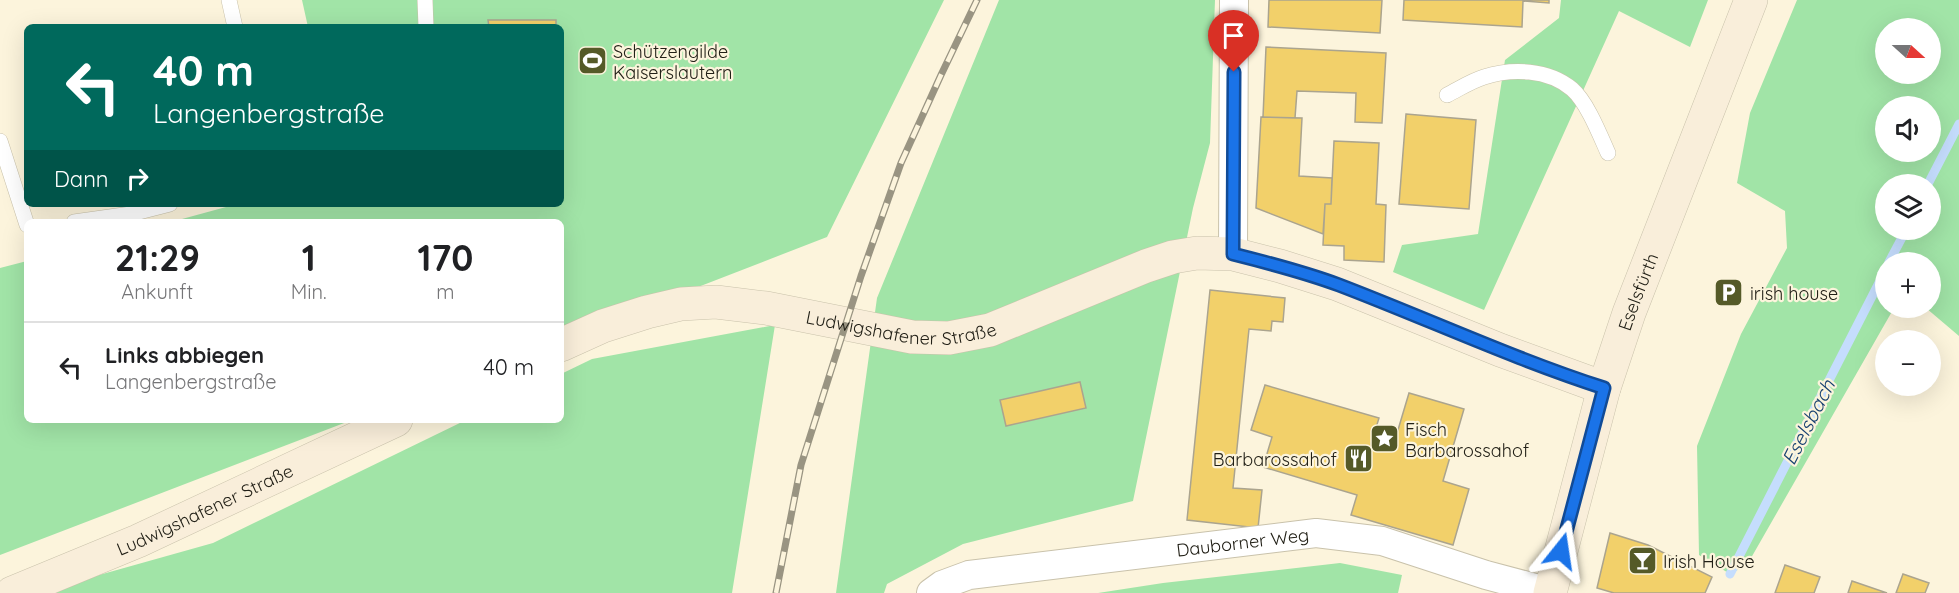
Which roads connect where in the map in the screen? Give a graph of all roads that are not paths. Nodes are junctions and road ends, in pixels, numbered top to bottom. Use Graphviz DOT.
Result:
graph roads {
  1 [pos="229,0"];
  2 [pos="425,0"];
  3 [pos="1234,0"];
  4 [pos="1751,0"];
  5 [pos="234,24"];
  6 [pos="426,24"];
  7 [pos="1447,95"];
  8 [pos="0,141"];
  9 [pos="1608,153"];
  10 [pos="158,207"];
  11 [pos="25,219"];
  12 [pos="95,219"];
  13 [pos="1233,254"];
  14 [pos="564,344"];
  15 [pos="1604,388"];
  16 [pos="390,423"];
  17 [pos="12,593"];
  18 [pos="931,593"];
  19 [pos="1550,593"];
  1 -- 5 [label="lane"];
  2 -- 6 [label="lane"];
  3 -- 13 [label="street"];
  4 -- 15 [label="street, Eselsfürth"];
  7 -- 9 [label="lane"];
  8 -- 11 [label="lane"];
  10 -- 12 [label="lane"];
  13 -- 14 [label="street, Ludwigshafener Straße"];
  13 -- 15 [label="street, Ludwigshafener Straße"];
  15 -- 19 [label="street, Eselsfürth"];
  16 -- 17 [label="street, Ludwigshafener Straße"];
  18 -- 19 [label="street, Dauborner Weg"];
}
